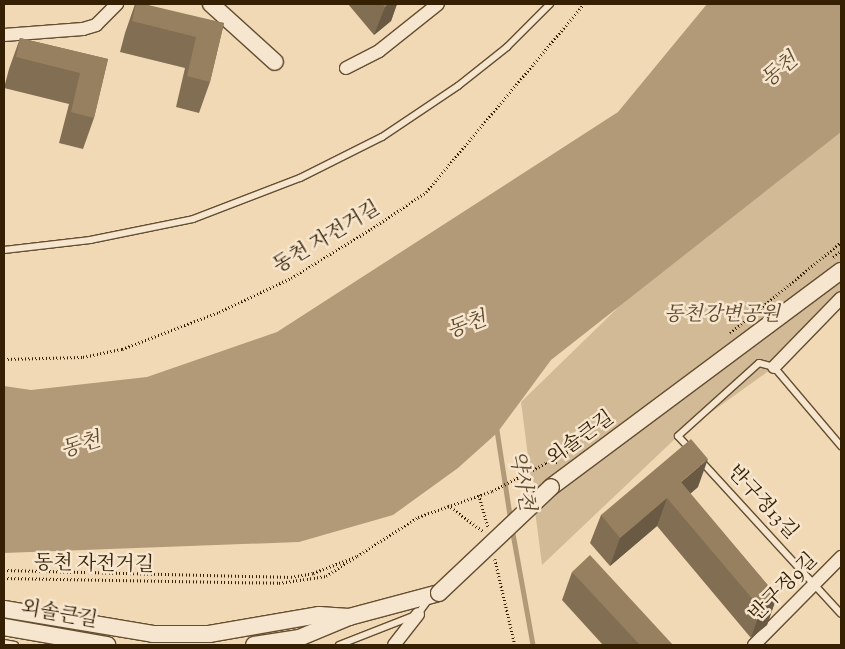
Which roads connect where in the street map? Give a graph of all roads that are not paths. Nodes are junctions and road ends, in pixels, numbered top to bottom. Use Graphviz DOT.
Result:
graph roads {
  1 [pos="118,4"];
  2 [pos="211,4"];
  3 [pos="438,4"];
  4 [pos="550,4"];
  5 [pos="4,35"];
  6 [pos="275,62"];
  7 [pos="346,68"];
  8 [pos="4,250"];
  9 [pos="841,271"];
  10 [pos="841,298"];
  11 [pos="774,367"];
  12 [pos="841,446"];
  13 [pos="841,557"];
  14 [pos="813,582"];
  15 [pos="434,596"];
  16 [pos="4,609"];
  17 [pos="418,614"];
  18 [pos="841,614"];
  19 [pos="349,617"];
  20 [pos="4,627"];
  21 [pos="4,643"];
  22 [pos="15,645"];
  23 [pos="107,645"];
  24 [pos="254,645"];
  25 [pos="339,645"];
  26 [pos="394,645"];
  27 [pos="754,645"];
  1 -- 5 [label="street"];
  2 -- 6 [label="street"];
  3 -- 7 [label="street"];
  4 -- 8 [label="lane"];
  9 -- 15 [label="street, 외솔큰길, bridge"];
  10 -- 11 [label="street"];
  11 -- 12 [label="lane"];
  11 -- 14 [label="lane, 반구정13길"];
  13 -- 14 [label="street, 반구정9길"];
  14 -- 18 [label="lane, 반구정13길"];
  14 -- 27 [label="street, 반구정9길"];
  15 -- 17 [label="lane"];
  15 -- 19 [label="street"];
  16 -- 19 [label="street"];
  17 -- 25 [label="lane"];
  17 -- 26 [label="street"];
  19 -- 24 [label="street"];
  20 -- 23 [label="street, 외솔큰길"];
  21 -- 22 [label="lane"];
}
